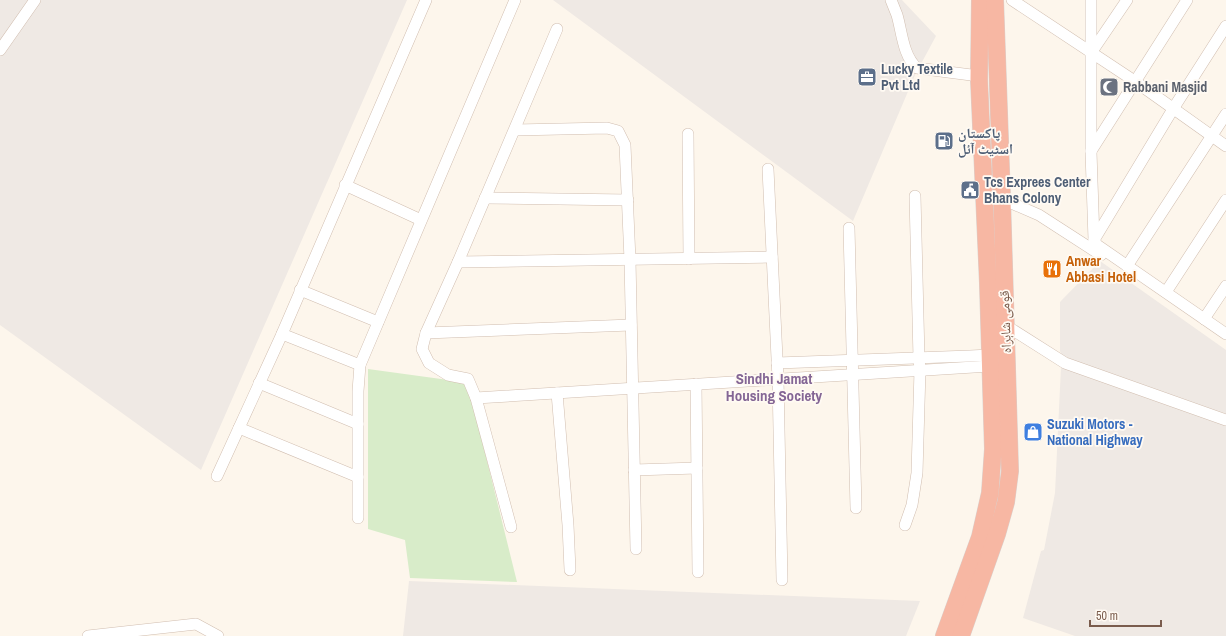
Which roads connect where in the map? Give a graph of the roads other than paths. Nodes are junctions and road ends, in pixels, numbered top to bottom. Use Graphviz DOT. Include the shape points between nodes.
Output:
graph roads {
  1 [pos="35,0"];
  2 [pos="426,0"];
  3 [pos="515,0"];
  4 [pos="891,0"];
  5 [pos="980,0"];
  6 [pos="995,0"];
  7 [pos="1012,0"];
  8 [pos="1091,0"];
  9 [pos="1127,0"];
  10 [pos="1187,0"];
  11 [pos="1226,26"];
  12 [pos="557,29"];
  13 [pos="0,50"];
  14 [pos="1091,53"];
  15 [pos="979,76"];
  16 [pos="1136,82"];
  17 [pos="1173,109"];
  18 [pos="1226,114"];
  19 [pos="515,130"];
  20 [pos="688,134"];
  21 [pos="1212,137"];
  22 [pos="1226,146"];
  23 [pos="1091,152"];
  24 [pos="768,169"];
  25 [pos="345,185"];
  26 [pos="915,196"];
  27 [pos="485,198"];
  28 [pos="1002,199"];
  29 [pos="628,200"];
  30 [pos="1226,200"];
  31 [pos="421,220"];
  32 [pos="849,228"];
  33 [pos="1094,240"];
  34 [pos="772,257"];
  35 [pos="689,259"];
  36 [pos="630,260"];
  37 [pos="458,262"];
  38 [pos="1127,266"];
  39 [pos="1226,286"];
  40 [pos="300,290"];
  41 [pos="1166,292"];
  42 [pos="1204,319"];
  43 [pos="378,322"];
  44 [pos="631,325"];
  45 [pos="1005,325"];
  46 [pos="426,333"];
  47 [pos="282,334"];
  48 [pos="1226,334"];
  49 [pos="1226,342"];
  50 [pos="918,358"];
  51 [pos="852,360"];
  52 [pos="990,361"];
  53 [pos="777,363"];
  54 [pos="360,365"];
  55 [pos="920,370"];
  56 [pos="853,374"];
  57 [pos="778,379"];
  58 [pos="259,383"];
  59 [pos="696,384"];
  60 [pos="632,388"];
  61 [pos="557,393"];
  62 [pos="476,398"];
  63 [pos="1226,420"];
  64 [pos="358,424"];
  65 [pos="239,428"];
  66 [pos="697,468"];
  67 [pos="634,470"];
  68 [pos="217,476"];
  69 [pos="358,477"];
  70 [pos="856,508"];
  71 [pos="358,518"];
  72 [pos="905,525"];
  73 [pos="511,528"];
  74 [pos="636,549"];
  75 [pos="570,570"];
  76 [pos="698,572"];
  77 [pos="782,580"];
  78 [pos="88,636"];
  79 [pos="218,636"];
  80 [pos="944,636"];
  81 [pos="961,636"];
  1 -- 13 [label="street"];
  2 -- 25 [label="street"];
  3 -- 31 [label="street"];
  4 -- 15 [label="street" via="912,64 917,68"];
  5 -- 15 [label="highway, قومی شاہراہ"];
  6 -- 28 [label="highway, قومی شاہراہ"];
  7 -- 14 [label="street"];
  8 -- 14 [label="street"];
  9 -- 14 [label="street"];
  10 -- 16 [label="street"];
  11 -- 17 [label="street"];
  12 -- 19 [label="street"];
  14 -- 16 [label="street"];
  14 -- 23 [label="street"];
  15 -- 52 [label="highway, قومی شاہراہ"];
  16 -- 17 [label="street"];
  16 -- 23 [label="street"];
  17 -- 21 [label="street"];
  17 -- 33 [label="street"];
  18 -- 21 [label="street"];
  19 -- 27 [label="street"];
  19 -- 29 [label="street" via="607,128 618,131 626,145"];
  20 -- 35 [label="street"];
  21 -- 22 [label="street"];
  21 -- 38 [label="street"];
  23 -- 33 [label="street"];
  24 -- 34 [label="street"];
  25 -- 31 [label="street"];
  25 -- 40 [label="street"];
  26 -- 50 [label="street"];
  27 -- 29 [label="street"];
  27 -- 37 [label="street"];
  28 -- 45 [label="highway, قومی شاہراہ"];
  28 -- 49 [label="street" via="1039,215 1075,237"];
  29 -- 36 [label="street"];
  30 -- 41 [label="street"];
  31 -- 43 [label="street"];
  32 -- 51 [label="street"];
  33 -- 38 [label="street" via="1097,245"];
  34 -- 35 [label="street"];
  34 -- 53 [label="street"];
  35 -- 36 [label="street"];
  36 -- 37 [label="street"];
  36 -- 44 [label="street"];
  37 -- 46 [label="street"];
  38 -- 41 [label="street"];
  39 -- 42 [label="street"];
  40 -- 43 [label="street"];
  40 -- 47 [label="street"];
  41 -- 42 [label="street"];
  42 -- 48 [label="street"];
  43 -- 54 [label="street"];
  44 -- 46 [label="street"];
  44 -- 60 [label="street"];
  45 -- 63 [label="street" via="1065,363"];
  45 -- 81 [label="highway, قومی شاہراہ" via="1010,464 1006,502"];
  46 -- 62 [label="street" via="422,350 428,363 448,375 468,379"];
  47 -- 54 [label="street"];
  47 -- 58 [label="street"];
  50 -- 51 [label="street"];
  50 -- 52 [label="street"];
  50 -- 55 [label="street"];
  51 -- 53 [label="street"];
  51 -- 56 [label="street"];
  52 -- 55 [label="street"];
  52 -- 80 [label="highway, قومی شاہراہ" via="994,449 990,493 980,537"];
  53 -- 57 [label="street"];
  54 -- 64 [label="street"];
  55 -- 56 [label="street"];
  55 -- 72 [label="street" via="917,473 912,505"];
  56 -- 57 [label="street"];
  56 -- 70 [label="street"];
  57 -- 59 [label="street"];
  57 -- 77 [label="street"];
  58 -- 64 [label="street"];
  58 -- 65 [label="street"];
  59 -- 60 [label="street"];
  59 -- 66 [label="street"];
  60 -- 61 [label="street"];
  60 -- 67 [label="street"];
  61 -- 62 [label="street"];
  61 -- 75 [label="street"];
  62 -- 73 [label="street"];
  64 -- 69 [label="street"];
  65 -- 68 [label="street"];
  65 -- 69 [label="street"];
  66 -- 67 [label="street"];
  66 -- 76 [label="street"];
  67 -- 74 [label="street"];
  69 -- 71 [label="street"];
  78 -- 79 [label="street" via="196,624"];
}
